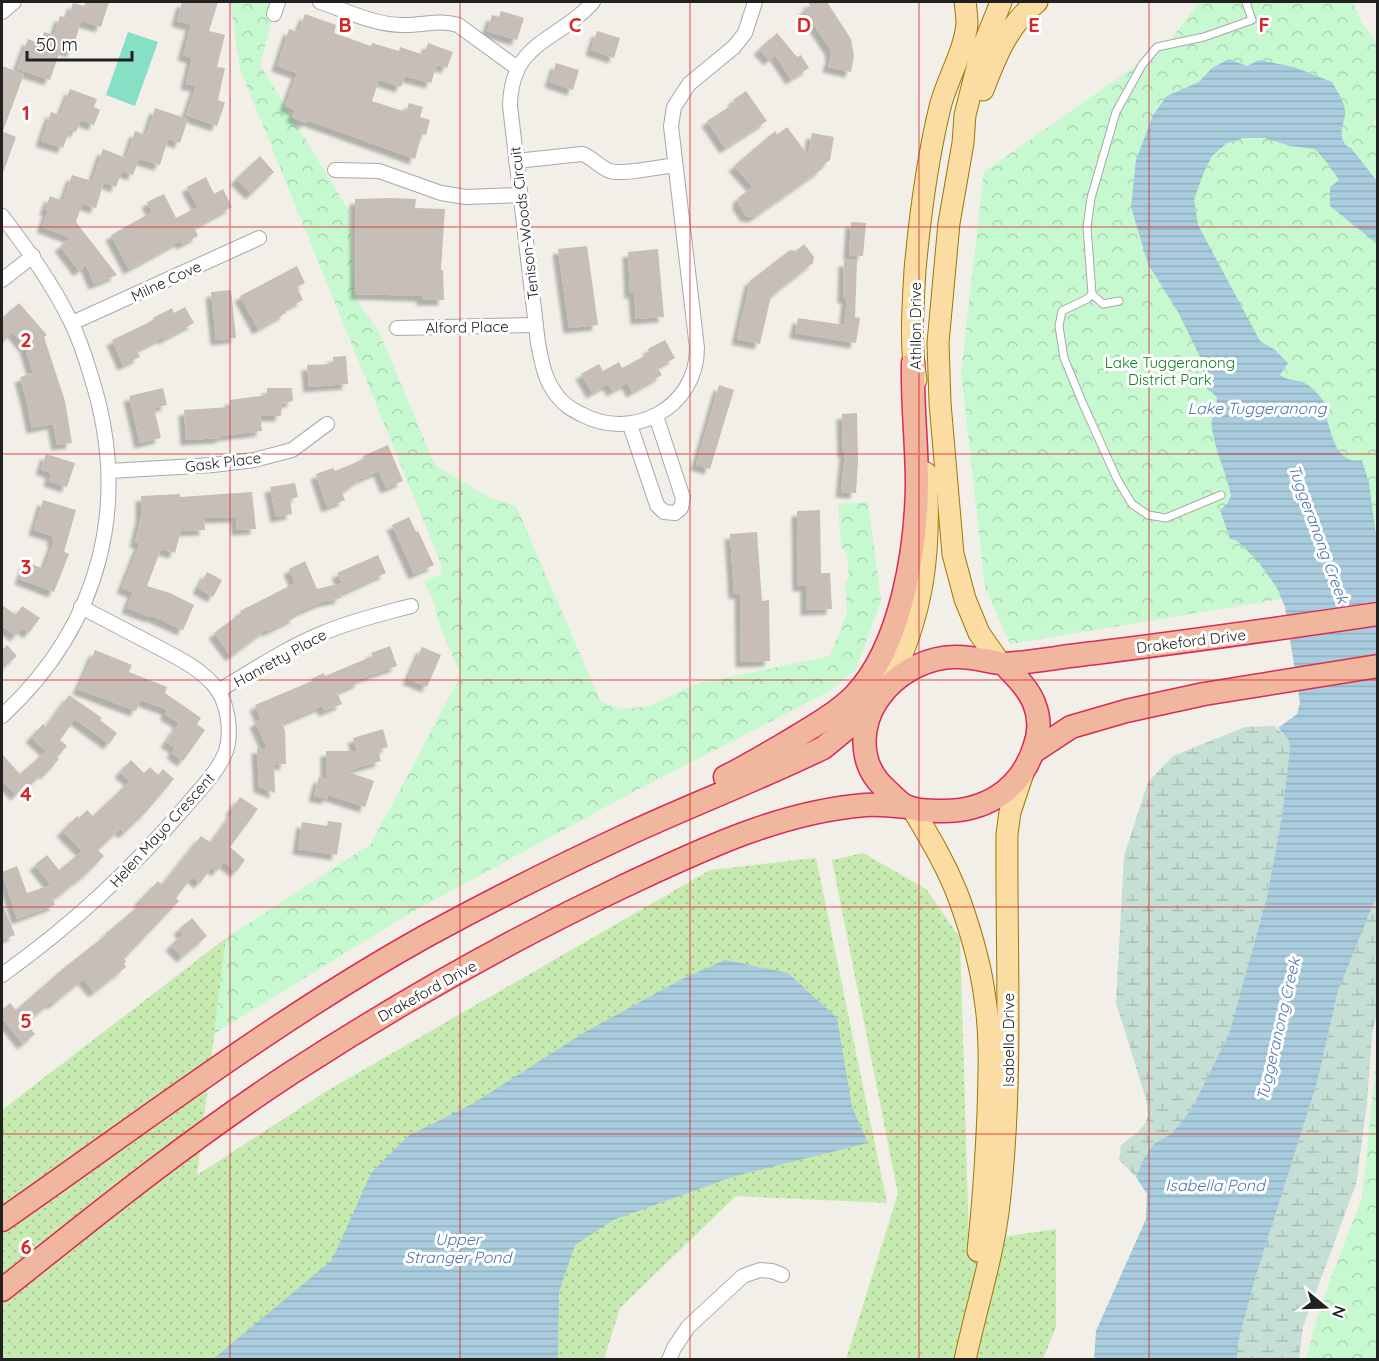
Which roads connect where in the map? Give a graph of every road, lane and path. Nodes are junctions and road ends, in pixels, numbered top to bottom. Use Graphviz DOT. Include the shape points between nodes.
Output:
graph roads {
  1 [pos="14,2"];
  2 [pos="320,2"];
  3 [pos="593,2"];
  4 [pos="754,2"];
  5 [pos="965,2"];
  6 [pos="1001,2"];
  7 [pos="1037,2"];
  8 [pos="1246,2"];
  9 [pos="2,12"];
  10 [pos="517,68"];
  11 [pos="969,115"];
  12 [pos="516,161"];
  13 [pos="675,165"];
  14 [pos="335,170"];
  15 [pos="520,195"];
  16 [pos="2,216"];
  17 [pos="259,238"];
  18 [pos="33,256"];
  19 [pos="2,280"];
  20 [pos="1092,294"];
  21 [pos="1119,301"];
  22 [pos="72,323"];
  23 [pos="536,326"];
  24 [pos="397,328"];
  25 [pos="913,363"];
  26 [pos="656,416"];
  27 [pos="327,424"];
  28 [pos="630,425"];
  29 [pos="109,471"];
  30 [pos="1221,495"];
  31 [pos="411,606"];
  32 [pos="81,607"];
  33 [pos="1377,614"];
  34 [pos="1002,664"];
  35 [pos="1377,666"];
  36 [pos="885,690"];
  37 [pos="218,692"];
  38 [pos="2,716"];
  39 [pos="1029,760"];
  40 [pos="909,808"];
  41 [pos="623,836"];
  42 [pos="2,975"];
  43 [pos="2,1220"];
  44 [pos="782,1275"];
  45 [pos="2,1290"];
  46 [pos="975,1311"];
  47 [pos="669,1359"];
  48 [pos="965,1359"];
  1 -- 9 [label="street"];
  2 -- 10 [label="street" via="386,24 458,25"];
  3 -- 10 [label="street, Tenison-Woods Circuit" via="534,48"];
  4 -- 13 [label="street, Tenison-Woods Circuit" via="745,33 689,84 674,107 671,126"];
  5 -- 25 [label="main road, Athllon Drive" via="967,23 940,110 918,230"];
  6 -- 11 [label="main road, Athllon Drive" via="981,52"];
  7 -- 11 [label="main road" via="1004,42"];
  8 -- 20 [label="lane" via="1252,20 1204,37 1157,46 1116,112 1088,217"];
  10 -- 12 [label="street, Tenison-Woods Circuit" via="510,87"];
  11 -- 34 [label="main road, Athllon Drive" via="949,224 938,343 944,460 959,580 978,633"];
  12 -- 13 [label="street" via="582,154 609,171"];
  12 -- 15 [label="street, Tenison-Woods Circuit"];
  13 -- 26 [label="street, Tenison-Woods Circuit" via="697,359 692,379 681,396"];
  14 -- 15 [label="street" via="379,171 441,193"];
  15 -- 23 [label="street, Tenison-Woods Circuit"];
  16 -- 18 [label="street"];
  17 -- 22 [label="street, Milne Cove"];
  18 -- 19 [label="street"];
  18 -- 22 [label="street"];
  20 -- 21 [label="lane" via="1103,304"];
  20 -- 30 [label="lane" via="1062,311 1059,326 1064,358 1107,458 1132,504 1148,515 1166,518"];
  22 -- 29 [label="street" via="98,396"];
  23 -- 24 [label="street, Alford Place"];
  23 -- 28 [label="street, Tenison-Woods Circuit" via="544,374 559,399 588,418"];
  25 -- 36 [label="main road, Athllon Drive" via="920,401 929,518 925,569 914,623"];
  25 -- 41 [label="highway" via="917,484 914,534 902,598 876,667 840,709 815,726 740,770 645,817"];
  26 -- 28 [label="street, Tenison-Woods Circuit"];
  26 -- 28 [label="street" via="683,498 675,513 664,512 657,505"];
  27 -- 29 [label="street, Gask Place" via="292,450 254,460"];
  29 -- 32 [label="street" via="102,549"];
  31 -- 37 [label="street, Hanretty Place" via="320,634"];
  32 -- 37 [label="street, Helen Mayo Crescent" via="190,664"];
  32 -- 38 [label="street" via="62,645"];
  33 -- 34 [label="highway, Drakeford Drive"];
  34 -- 36 [label="highway" via="960,657 934,660 912,668"];
  34 -- 39 [label="highway" via="1028,691 1037,709 1038,736"];
  35 -- 39 [label="highway" via="1204,694 1087,721 1071,726"];
  36 -- 40 [label="highway" via="865,729 864,747 873,774"];
  36 -- 41 [label="highway" via="823,748"];
  37 -- 42 [label="street, Helen Mayo Crescent" via="228,722 228,742 217,769 120,879 45,944"];
  39 -- 40 [label="highway" via="1015,783 976,807 952,812"];
  39 -- 46 [label="main road, Isabella Drive" via="1007,834 1006,1127 992,1255"];
  40 -- 45 [label="highway, Drakeford Drive" via="868,804 780,820 682,859 575,909 384,1014 289,1074 195,1139"];
  40 -- 46 [label="main road, Isabella Drive" via="945,866 960,901 985,999 988,1094"];
  41 -- 43 [label="highway" via="424,937 362,975 238,1053"];
  44 -- 47 [label="street" via="760,1270 743,1276 688,1327"];
  46 -- 48 [label="main road, Isabella Drive"];
}
